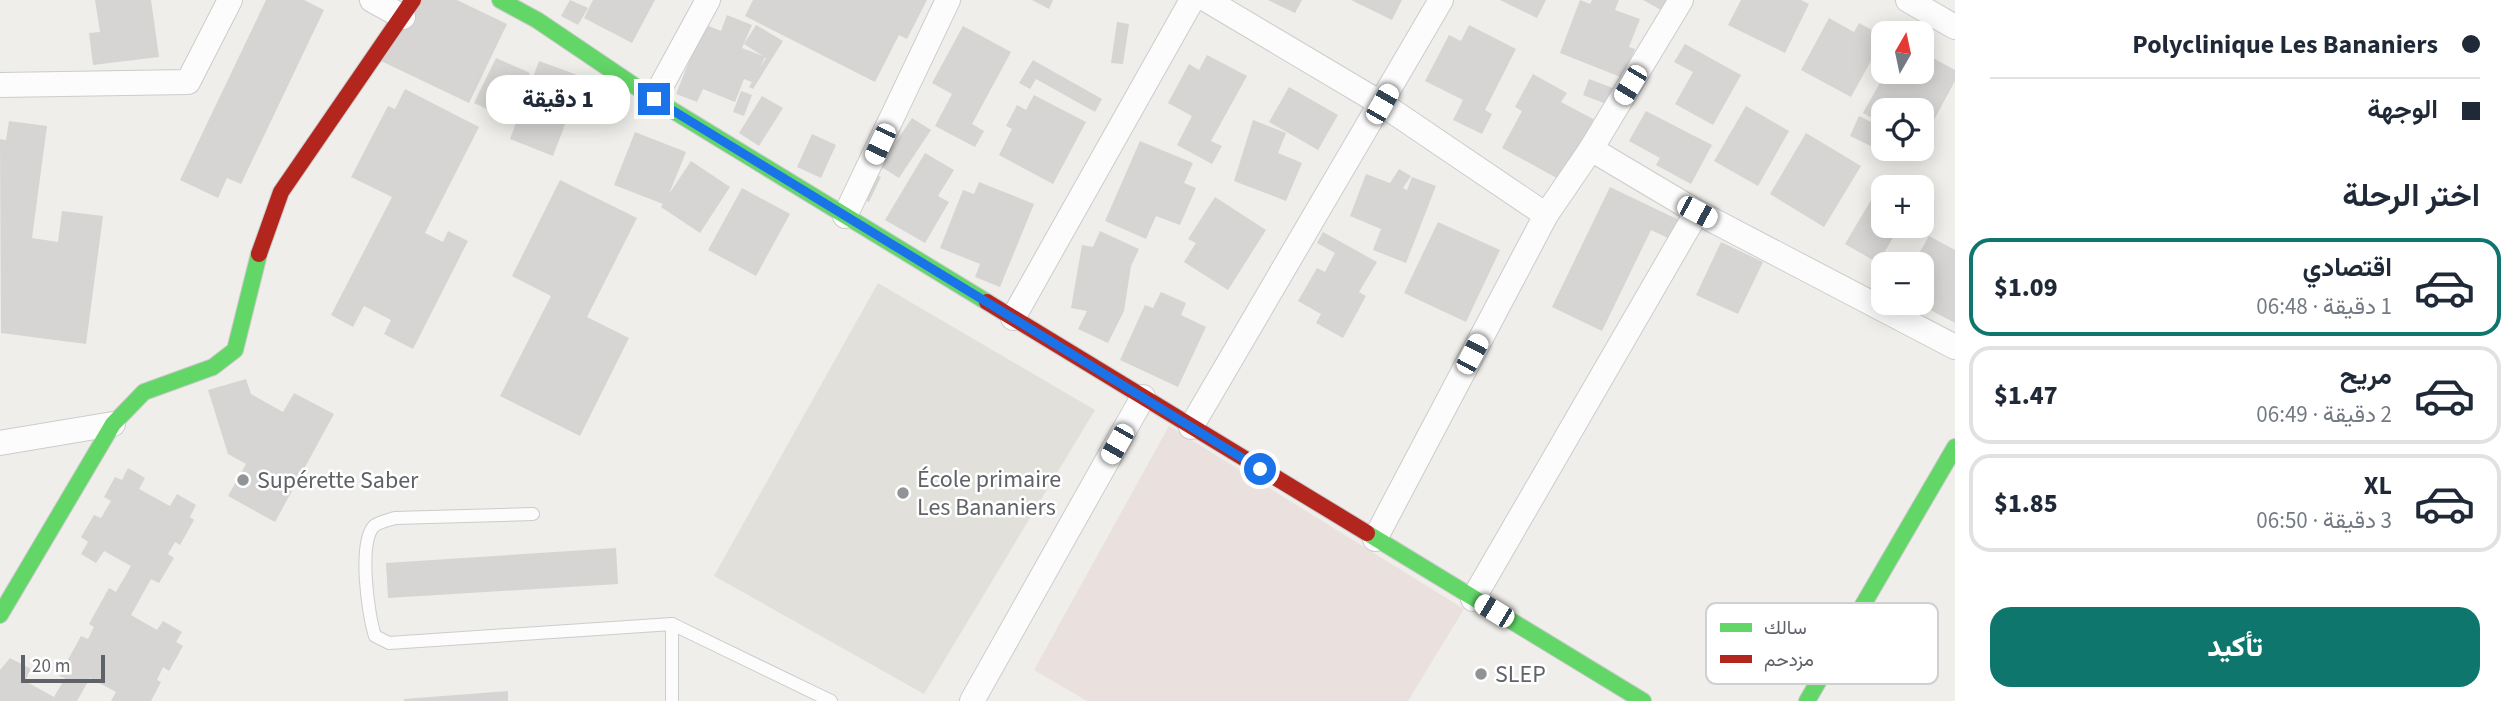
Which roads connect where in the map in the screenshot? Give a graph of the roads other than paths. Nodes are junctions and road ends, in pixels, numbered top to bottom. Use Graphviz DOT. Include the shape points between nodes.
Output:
graph roads {
  1 [pos="230,0"];
  2 [pos="372,0"];
  3 [pos="500,0"];
  4 [pos="709,0"];
  5 [pos="948,0"];
  6 [pos="1192,0"];
  7 [pos="1207,0"];
  8 [pos="1441,0"];
  9 [pos="1681,0"];
  10 [pos="1908,0"];
  11 [pos="408,9"];
  12 [pos="543,10"];
  13 [pos="1955,27"];
  14 [pos="0,85"];
  15 [pos="654,99"];
  16 [pos="1382,104"];
  17 [pos="1591,149"];
  18 [pos="1697,212"];
  19 [pos="1546,215"];
  20 [pos="845,216"];
  21 [pos="1013,318"];
  22 [pos="1955,347"];
  23 [pos="1143,397"];
  24 [pos="113,424"];
  25 [pos="1191,427"];
  26 [pos="0,443"];
  27 [pos="1955,447"];
  28 [pos="533,514"];
  29 [pos="1375,539"];
  30 [pos="1473,599"];
  31 [pos="1864,603"];
  32 [pos="0,615"];
  33 [pos="672,624"];
  34 [pos="1817,684"];
  35 [pos="672,701"];
  36 [pos="831,701"];
  37 [pos="972,701"];
  38 [pos="1643,701"];
  39 [pos="1807,701"];
  1 -- 14 [label="street" via="188,82"];
  2 -- 11 [label="street"];
  3 -- 12 [label="street"];
  4 -- 15 [label="street"];
  5 -- 20 [label="street"];
  6 -- 21 [label="street"];
  7 -- 16 [label="street"];
  8 -- 16 [label="street"];
  9 -- 17 [label="street"];
  10 -- 13 [label="street"];
  11 -- 24 [label="street" via="281,192 251,278 235,350 213,367 144,392"];
  12 -- 15 [label="street"];
  15 -- 20 [label="street"];
  16 -- 19 [label="street"];
  16 -- 25 [label="street"];
  17 -- 18 [label="street"];
  17 -- 19 [label="street"];
  18 -- 22 [label="street"];
  18 -- 30 [label="street"];
  19 -- 29 [label="street"];
  20 -- 21 [label="street"];
  21 -- 23 [label="street"];
  23 -- 25 [label="street"];
  23 -- 37 [label="street"];
  24 -- 26 [label="street"];
  24 -- 32 [label="street"];
  25 -- 29 [label="street"];
  27 -- 31 [label="street"];
  28 -- 33 [label="lane" via="395,518 376,524 366,538 369,617 375,636 389,643"];
  29 -- 30 [label="street"];
  30 -- 38 [label="street"];
  33 -- 35 [label="lane"];
  33 -- 36 [label="lane"];
  34 -- 39 [label="street"];
}
